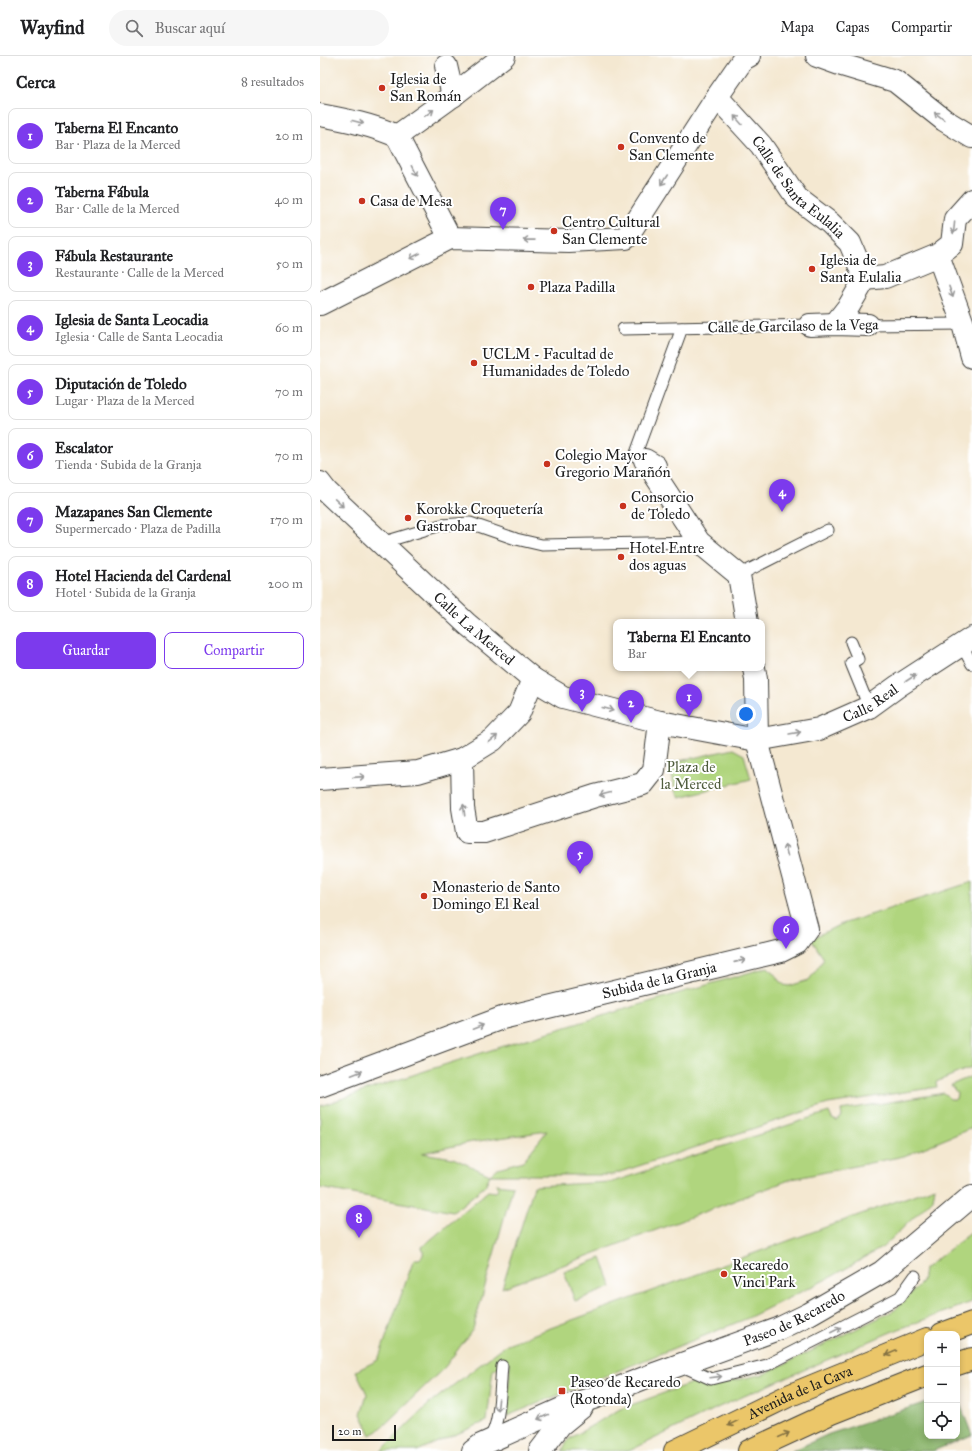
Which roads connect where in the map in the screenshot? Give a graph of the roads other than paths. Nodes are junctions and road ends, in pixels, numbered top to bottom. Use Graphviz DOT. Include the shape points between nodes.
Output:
graph roads {
  1 [pos="504,56"];
  2 [pos="749,56"];
  3 [pos="817,56"];
  4 [pos="446,66"];
  5 [pos="453,96"];
  6 [pos="717,97"];
  7 [pos="320,115"];
  8 [pos="397,136"];
  9 [pos="972,137"];
  10 [pos="972,200"];
  11 [pos="450,238"];
  12 [pos="938,255"];
  13 [pos="865,279"];
  14 [pos="320,304"];
  15 [pos="835,324"];
  16 [pos="810,325"];
  17 [pos="868,325"];
  18 [pos="682,328"];
  19 [pos="623,329"];
  20 [pos="969,342"];
  21 [pos="645,460"];
  22 [pos="320,483"];
  23 [pos="828,530"];
  24 [pos="699,542"];
  25 [pos="381,543"];
  26 [pos="735,571"];
  27 [pos="746,619"];
  28 [pos="851,642"];
  29 [pos="967,642"];
  30 [pos="972,664"];
  31 [pos="755,671"];
  32 [pos="533,679"];
  33 [pos="869,708"];
  34 [pos="660,722"];
  35 [pos="757,740"];
  36 [pos="462,759"];
  37 [pos="320,780"];
  38 [pos="320,1086"];
  39 [pos="972,1196"];
  40 [pos="915,1276"];
  41 [pos="972,1323"];
  42 [pos="950,1331"];
  43 [pos="924,1340"];
  44 [pos="972,1359"];
  45 [pos="960,1363"];
  46 [pos="680,1365"];
  47 [pos="502,1366"];
  48 [pos="924,1376"];
  49 [pos="593,1398"];
  50 [pos="545,1447"];
  51 [pos="477,1448"];
  52 [pos="675,1451"];
  53 [pos="749,1451"];
  1 -- 5 [label="street"];
  2 -- 6 [label="street" via="744,58"];
  9 -- 3 [label="street, one-way" via="944,120 895,81"];
  4 -- 5 [label="street"];
  8 -- 5 [label="street, one-way"];
  6 -- 11 [label="street, one-way" via="626,238"];
  13 -- 6 [label="street, Calle de Santa Eulalia, one-way" via="850,243 830,223 797,198 761,145"];
  7 -- 8 [label="street, one-way" via="355,121"];
  8 -- 11 [label="street, one-way"];
  10 -- 12 [label="street, one-way" via="955,218 952,244"];
  11 -- 14 [label="street, one-way"];
  12 -- 13 [label="street" via="884,277"];
  12 -- 20 [label="street, one-way"];
  13 -- 15 [label="street" via="850,306"];
  15 -- 16 [label="street, Calle de Garcilaso de la Vega"];
  15 -- 17 [label="street, Calle de Garcilaso de la Vega"];
  16 -- 18 [label="lane, Calle de Garcilaso de la Vega"];
  17 -- 20 [label="lane, Calle de Garcilaso de la Vega"];
  18 -- 19 [label="lane, Calle de Garcilaso de la Vega"];
  18 -- 21 [label="lane" via="636,456"];
  21 -- 24 [label="street" via="655,466 656,475"];
  22 -- 25 [label="street, Calle La Merced, one-way"];
  23 -- 26 [label="lane"];
  24 -- 25 [label="lane" via="542,545 470,523 441,525"];
  24 -- 26 [label="street"];
  25 -- 32 [label="street, Calle La Merced" via="467,624"];
  26 -- 27 [label="street"];
  28 -- 33 [label="lane" via="858,659 851,663"];
  29 -- 30 [label="lane"];
  33 -- 29 [label="street, Calle Real, one-way" via="898,686"];
  31 -- 35 [label="street, Subida de la Granja"];
  32 -- 34 [label="street, Calle La Merced, one-way" via="563,697"];
  36 -- 32 [label="street, one-way" via="493,740 519,712"];
  35 -- 33 [label="street, Calle Real, one-way" via="819,729"];
  34 -- 35 [label="street"];
  34 -- 36 [label="street, one-way" via="654,770 643,784 595,796 484,832 468,832 464,808"];
  38 -- 35 [label="street, Subida de la Granja, one-way" via="502,1018 781,951 797,943 806,929"];
  37 -- 36 [label="street, one-way" via="418,772"];
  39 -- 46 [label="street, Paseo de Recaredo" via="882,1272 849,1292 778,1329"];
  46 -- 40 [label="lane, one-way" via="711,1379 767,1366 900,1297"];
  41 -- 42 [label="main road"];
  43 -- 52 [label="main road, Avenida de la Cava, one-way" via="788,1396"];
  44 -- 45 [label="main road"];
  46 -- 49 [label="street, Paseo de Recaredo"];
  47 -- 51 [label="lane, one-way" via="497,1423 491,1436"];
  53 -- 48 [label="main road, Avenida de la Cava, one-way" via="831,1413"];
  49 -- 50 [label="street, Paseo de Recaredo" via="560,1425"];
  49 -- 51 [label="street, Paseo de Recaredo, one-way" via="568,1406"];
}
